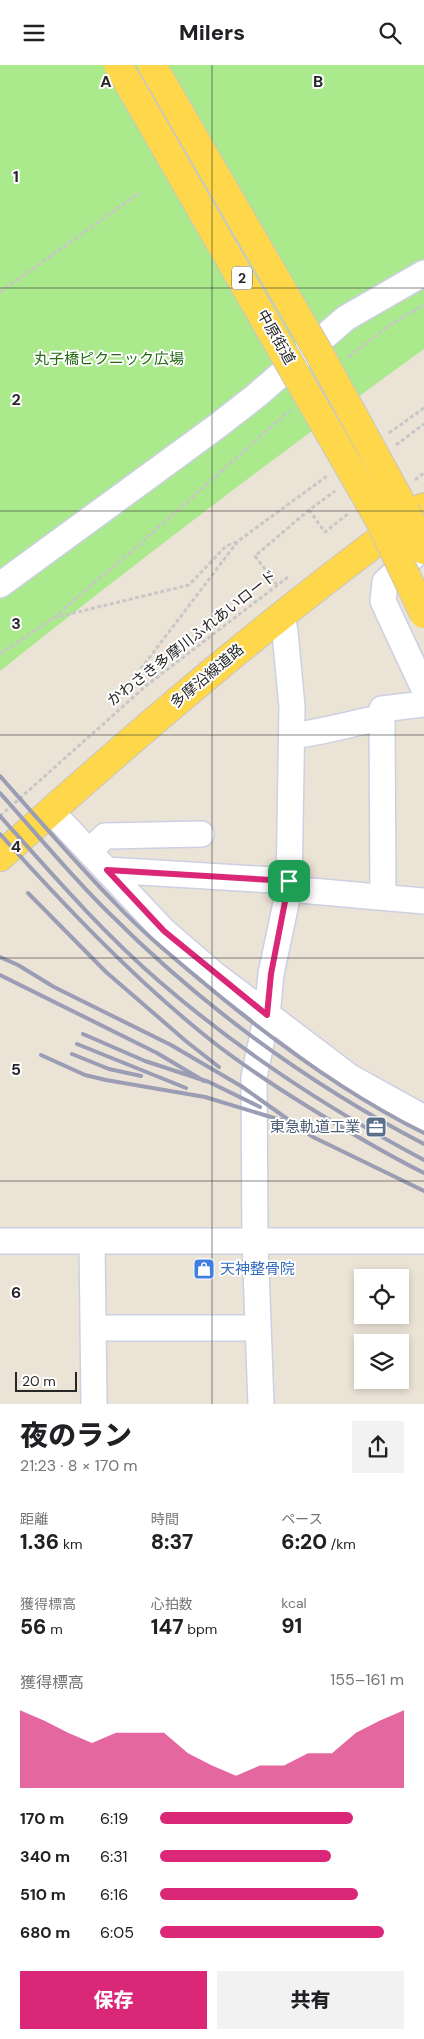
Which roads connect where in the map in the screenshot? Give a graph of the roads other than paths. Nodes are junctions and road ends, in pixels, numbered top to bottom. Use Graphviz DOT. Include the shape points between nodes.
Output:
graph roads {
  1 [pos="118,65"];
  2 [pos="152,65"];
  3 [pos="424,273"];
  4 [pos="415,509"];
  5 [pos="424,549"];
  6 [pos="0,585"];
  7 [pos="424,614"];
  8 [pos="282,615"];
  9 [pos="424,689"];
  10 [pos="424,704"];
  11 [pos="382,717"];
  12 [pos="292,736"];
  13 [pos="51,811"];
  14 [pos="201,834"];
  15 [pos="90,851"];
  16 [pos="0,857"];
  17 [pos="107,870"];
  18 [pos="289,885"];
  19 [pos="383,897"];
  20 [pos="424,901"];
  21 [pos="267,1015"];
  22 [pos="424,1118"];
  23 [pos="0,1241"];
  24 [pos="92,1241"];
  25 [pos="424,1241"];
  26 [pos="255,1242"];
  27 [pos="93,1328"];
  28 [pos="258,1328"];
  29 [pos="94,1404"];
  30 [pos="261,1404"];
  1 -- 7 [label="main road, 中原街道 / 2, bridge" via="358,502 382,525"];
  2 -- 4 [label="main road, 中原街道 / 2, bridge" via="386,475"];
  3 -- 6 [label="street" via="346,318 230,416"];
  4 -- 5 [label="main road, 中原街道 / 2, bridge"];
  4 -- 8 [label="main road, 多摩沿線道路"];
  5 -- 9 [label="street" via="385,582 383,601"];
  8 -- 12 [label="street"];
  8 -- 13 [label="main road, 多摩沿線道路" via="101,765"];
  10 -- 11 [label="street" via="382,709"];
  11 -- 12 [label="street" via="334,730"];
  11 -- 19 [label="street"];
  12 -- 18 [label="street"];
  13 -- 15 [label="street"];
  13 -- 16 [label="main road, 多摩沿線道路"];
  14 -- 15 [label="street" via="104,836"];
  15 -- 17 [label="street"];
  17 -- 18 [label="street"];
  17 -- 21 [label="street" via="164,931"];
  18 -- 19 [label="street"];
  18 -- 21 [label="street" via="271,974"];
  19 -- 20 [label="street"];
  21 -- 22 [label="street" via="350,1077"];
  21 -- 26 [label="street" via="254,1077"];
  23 -- 24 [label="street"];
  24 -- 26 [label="street"];
  24 -- 27 [label="street"];
  25 -- 26 [label="street"];
  26 -- 28 [label="street"];
  27 -- 28 [label="street"];
  27 -- 29 [label="street"];
  28 -- 30 [label="street"];
}
